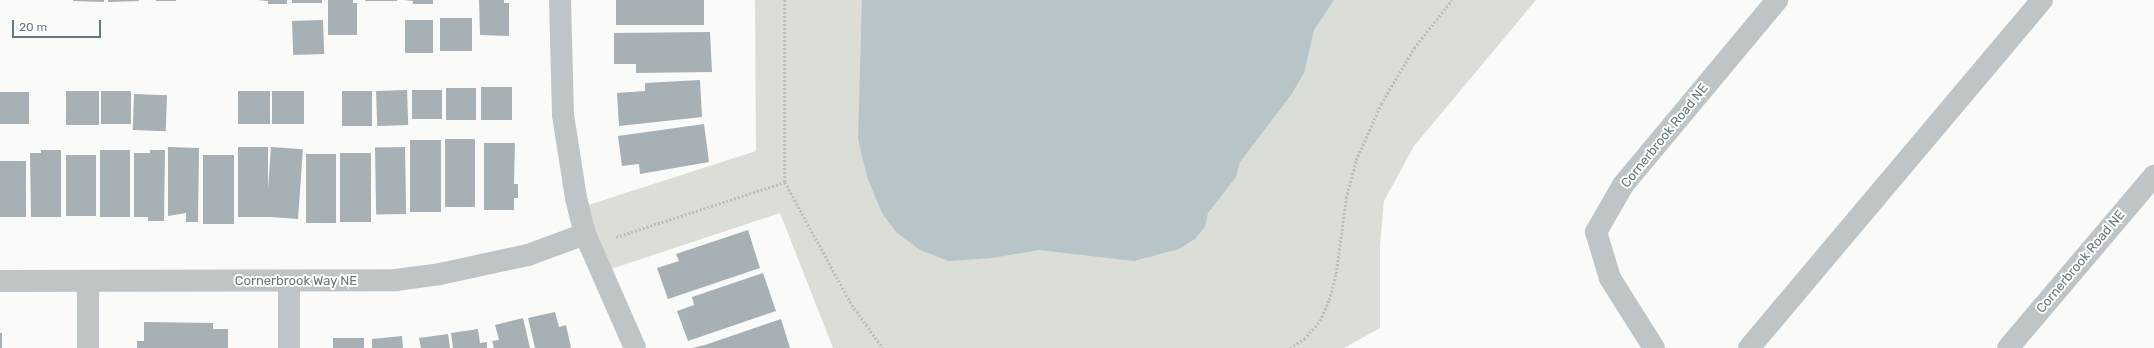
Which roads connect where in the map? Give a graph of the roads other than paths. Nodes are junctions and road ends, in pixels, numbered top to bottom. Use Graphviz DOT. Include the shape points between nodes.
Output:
graph roads {
  1 [pos="560,0"];
  2 [pos="1777,0"];
  3 [pos="2042,0"];
  4 [pos="2154,176"];
  5 [pos="588,240"];
  6 [pos="0,281"];
  7 [pos="88,281"];
  8 [pos="289,282"];
  9 [pos="88,348"];
  10 [pos="289,348"];
  11 [pos="635,348"];
  12 [pos="1654,348"];
  13 [pos="1749,348"];
  14 [pos="2008,348"];
  1 -- 5 [label="street" via="563,115 569,158"];
  2 -- 12 [label="street, Cornerbrook Road NE" via="1624,185 1596,232 1610,278"];
  3 -- 13 [label="street"];
  4 -- 14 [label="street, Cornerbrook Road NE"];
  5 -- 8 [label="street, Cornerbrook Way NE" via="440,274 396,280"];
  5 -- 11 [label="street"];
  6 -- 7 [label="street, Cornerbrook Way NE"];
  7 -- 8 [label="street, Cornerbrook Way NE"];
  7 -- 9 [label="street"];
  8 -- 10 [label="street"];
}
